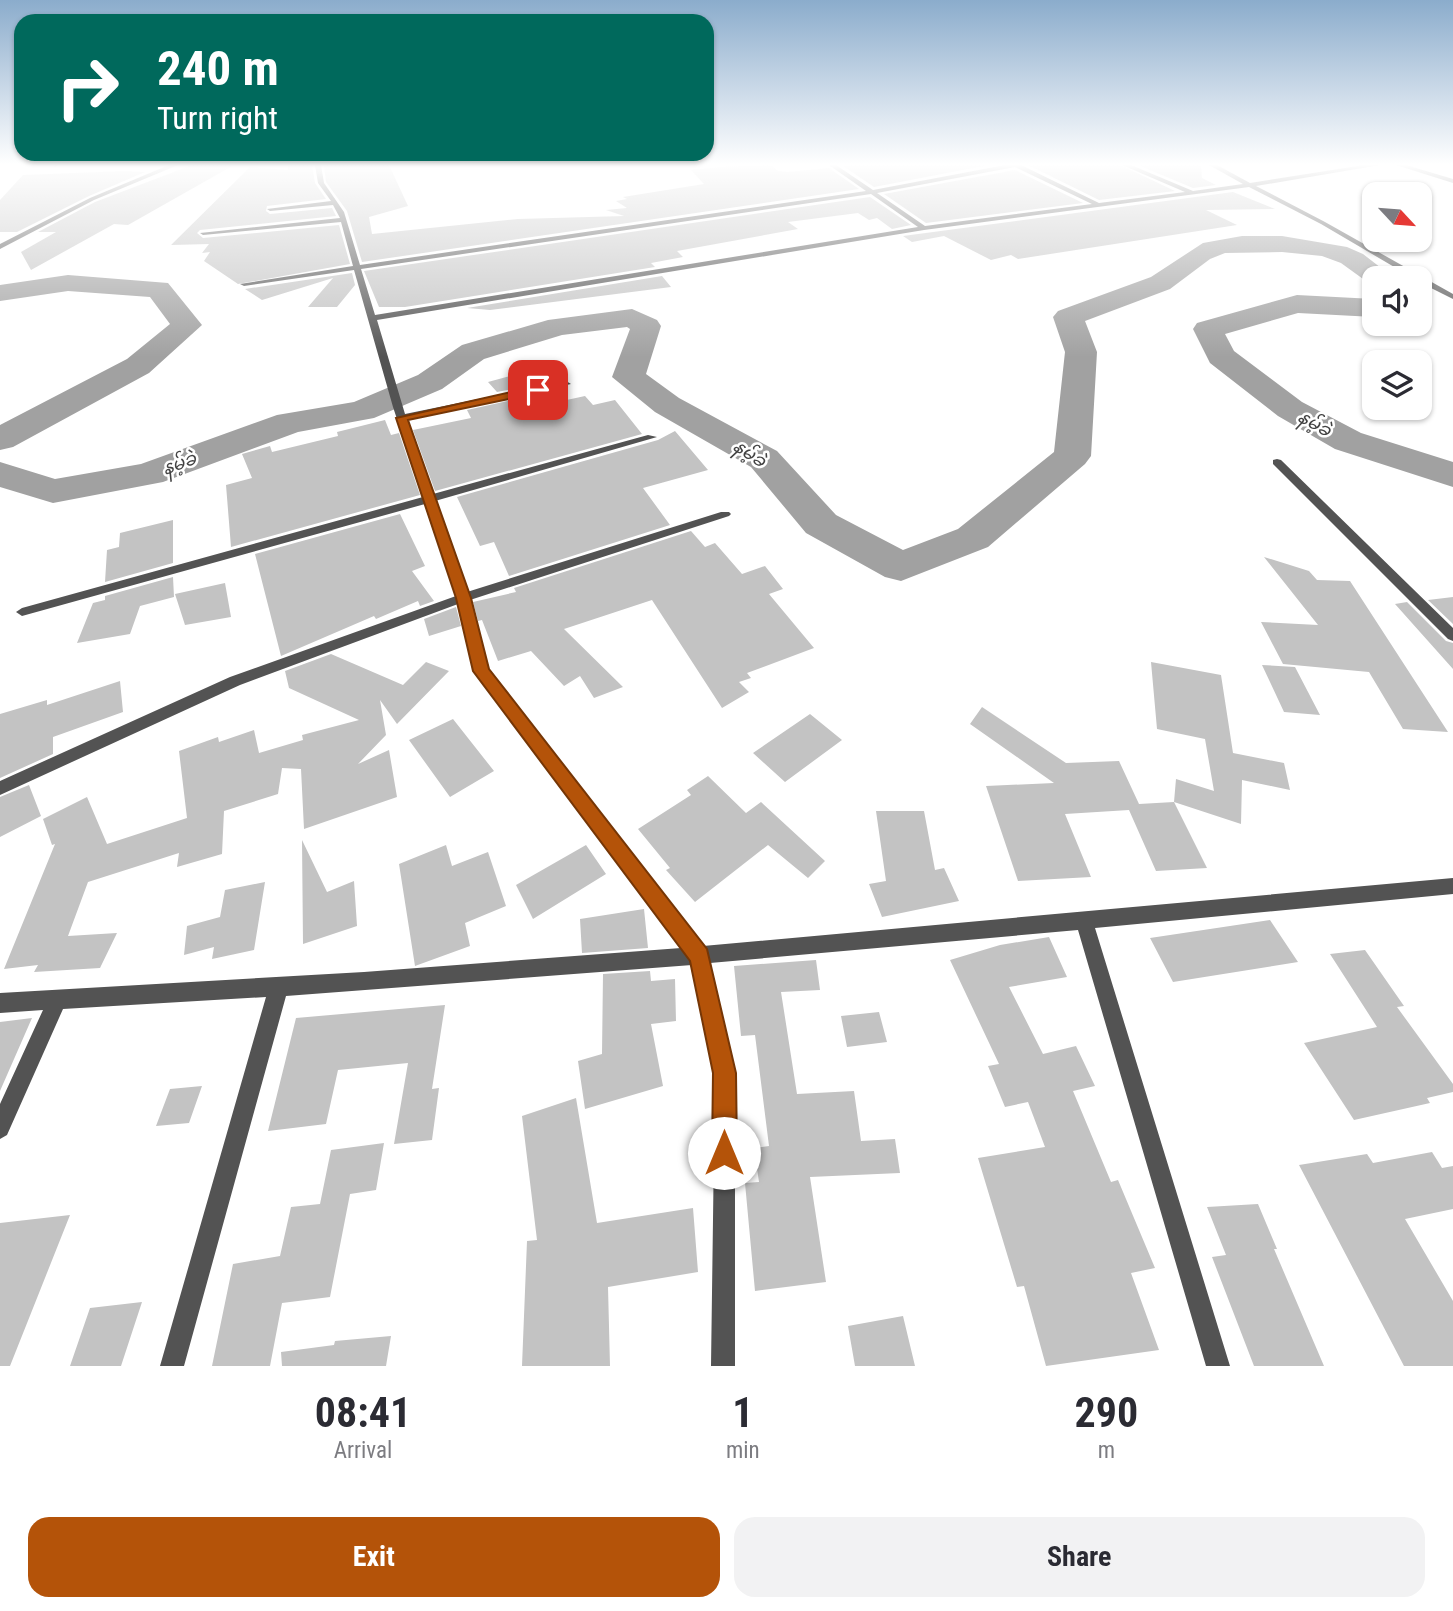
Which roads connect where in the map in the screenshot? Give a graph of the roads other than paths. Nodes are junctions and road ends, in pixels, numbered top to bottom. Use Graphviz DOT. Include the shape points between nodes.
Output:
graph roads {
  1 [pos="36,229"];
  2 [pos="249,229"];
  3 [pos="347,229"];
  4 [pos="621,229"];
  5 [pos="919,229"];
  6 [pos="1333,229"];
  7 [pos="203,233"];
  8 [pos="0,247"];
  9 [pos="1397,266"];
  10 [pos="358,267"];
  11 [pos="244,284"];
  12 [pos="1432,286"];
  13 [pos="1453,297"];
  14 [pos="373,318"];
  15 [pos="566,384"];
  16 [pos="400,413"];
  17 [pos="652,437"];
  18 [pos="1277,462"];
  19 [pos="427,498"];
  20 [pos="725,514"];
  21 [pos="463,598"];
  22 [pos="22,612"];
  23 [pos="1453,636"];
  24 [pos="0,788"];
  25 [pos="1453,886"];
  26 [pos="1084,920"];
  27 [pos="699,956"];
  28 [pos="278,989"];
  29 [pos="57,1000"];
  30 [pos="0,1003"];
  31 [pos="0,1128"];
  32 [pos="172,1366"];
  33 [pos="723,1366"];
  34 [pos="1218,1366"];
  1 -- 8 [label="street"];
  2 -- 7 [label="street"];
  3 -- 10 [label="street"];
  4 -- 10 [label="street"];
  5 -- 14 [label="street"];
  6 -- 9 [label="street"];
  10 -- 11 [label="street"];
  10 -- 14 [label="street"];
  12 -- 13 [label="street"];
  14 -- 16 [label="street"];
  15 -- 16 [label="street"];
  16 -- 19 [label="street"];
  17 -- 19 [label="street"];
  18 -- 23 [label="street"];
  19 -- 21 [label="street"];
  19 -- 22 [label="street"];
  20 -- 21 [label="street"];
  21 -- 24 [label="street" via="234,681"];
  21 -- 27 [label="street" via="481,671"];
  25 -- 26 [label="street"];
  26 -- 27 [label="street"];
  26 -- 34 [label="street"];
  27 -- 28 [label="street"];
  27 -- 33 [label="street" via="725,1073"];
  28 -- 29 [label="street"];
  28 -- 32 [label="street"];
  29 -- 30 [label="street"];
  29 -- 31 [label="street"];
}
